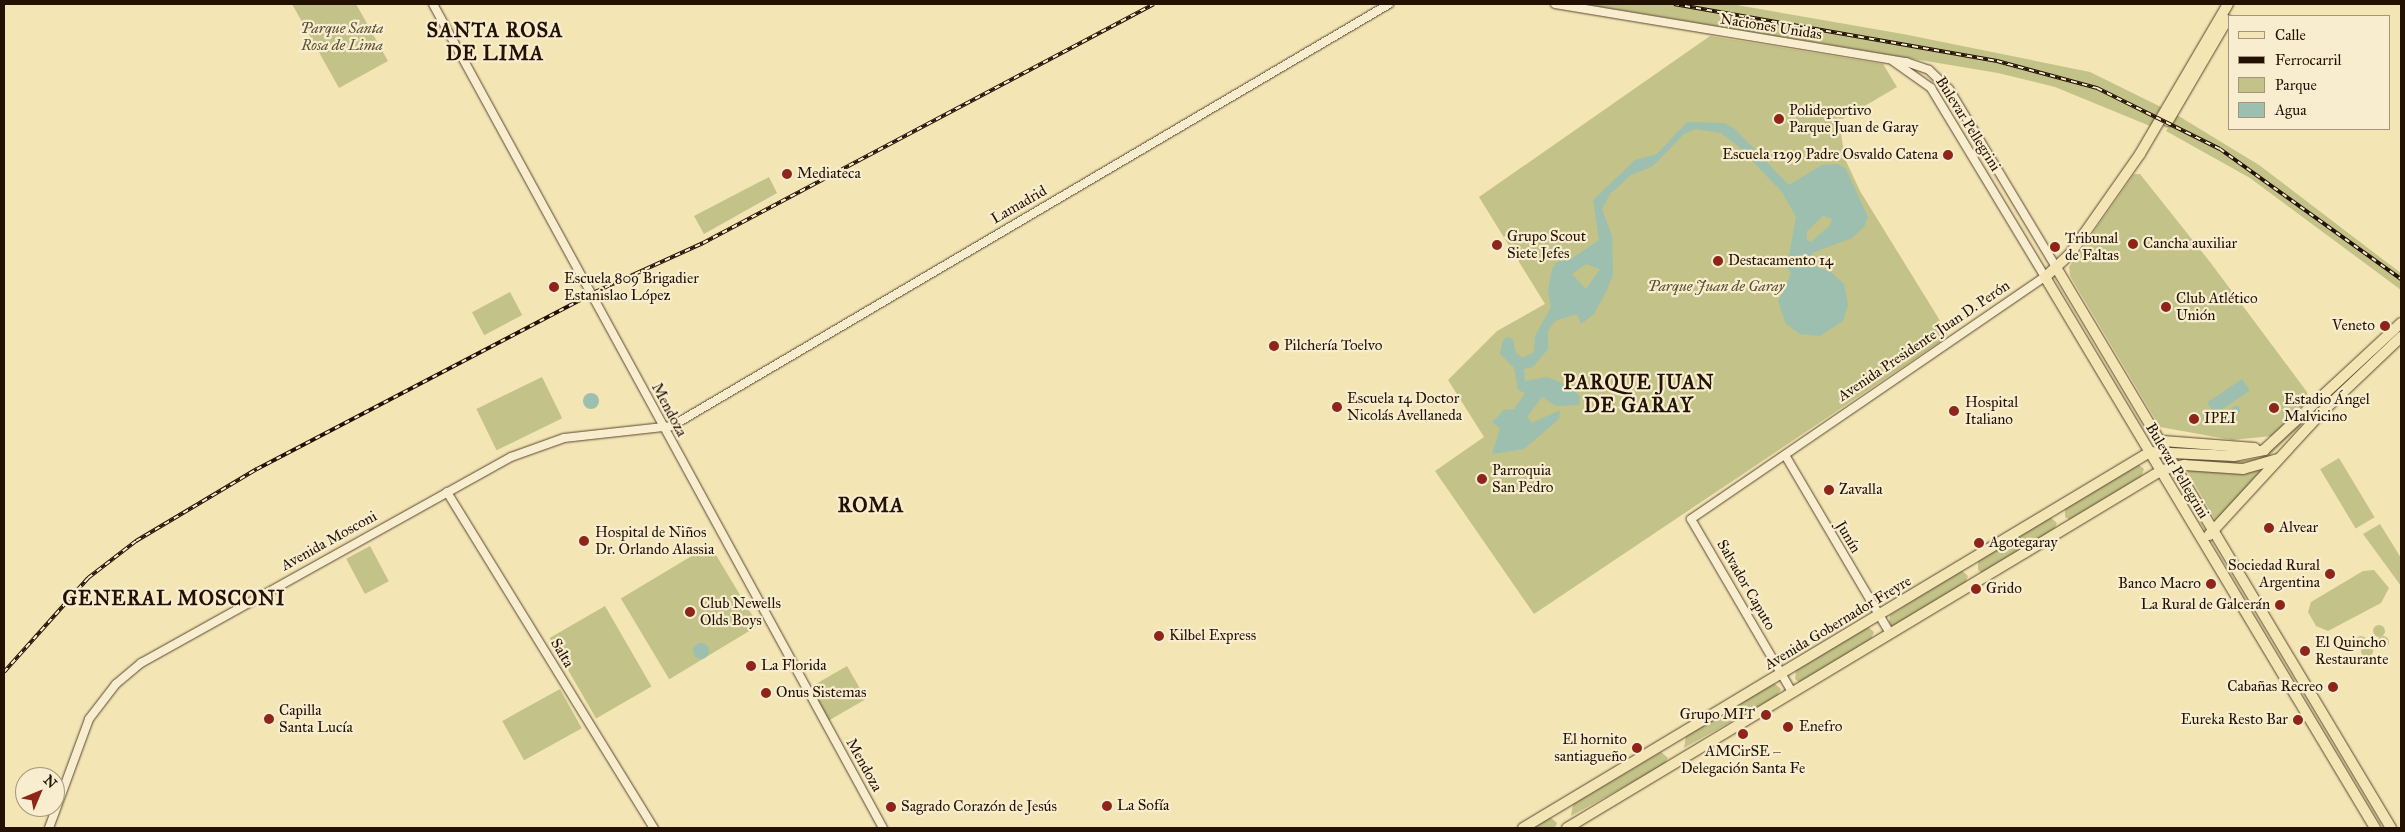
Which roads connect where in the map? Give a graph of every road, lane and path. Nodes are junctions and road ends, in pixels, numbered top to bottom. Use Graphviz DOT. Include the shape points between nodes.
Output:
graph roads {
  1 [pos="433,4"];
  2 [pos="1390,4"];
  3 [pos="1555,4"];
  4 [pos="2228,4"];
  5 [pos="2228,18"];
  6 [pos="1893,61"];
  7 [pos="1958,104"];
  8 [pos="1946,111"];
  9 [pos="2140,154"];
  10 [pos="2057,269"];
  11 [pos="2045,277"];
  12 [pos="2401,323"];
  13 [pos="2401,337"];
  14 [pos="2120,374"];
  15 [pos="2105,380"];
  16 [pos="2127,385"];
  17 [pos="2112,391"];
  18 [pos="663,429"];
  19 [pos="2163,441"];
  20 [pos="2271,446"];
  21 [pos="2169,450"];
  22 [pos="2150,452"];
  23 [pos="1784,455"];
  24 [pos="2277,459"];
  25 [pos="2175,465"];
  26 [pos="2162,470"];
  27 [pos="447,492"];
  28 [pos="1691,518"];
  29 [pos="2214,532"];
  30 [pos="2202,541"];
  31 [pos="1880,616"];
  32 [pos="1890,633"];
  33 [pos="1781,674"];
  34 [pos="1792,692"];
  35 [pos="49,828"];
  36 [pos="654,828"];
  37 [pos="883,828"];
  38 [pos="1523,828"];
  39 [pos="1567,828"];
  40 [pos="2374,828"];
  41 [pos="2391,828"];
  1 -- 18 [label="street, Mendoza"];
  2 -- 18 [label="street, Lamadrid"];
  3 -- 6 [label="street, Naciones Unidas"];
  4 -- 9 [label="main road, Avenida Presidente Juan D. Perón"];
  5 -- 9 [label="main road, Avenida Presidente Juan D. Perón" via="2177,109"];
  6 -- 7 [label="street, Bulevar Pellegrini" via="1928,70"];
  6 -- 8 [label="street, Bulevar Pellegrini" via="1922,78"];
  7 -- 8 [label="street" via="1949,104"];
  7 -- 10 [label="street, Bulevar Pellegrini"];
  8 -- 11 [label="street, Bulevar Pellegrini"];
  9 -- 10 [label="main road, Avenida Presidente Juan D. Perón"];
  10 -- 11 [label="main road, Avenida Presidente Juan D. Perón"];
  10 -- 14 [label="main road, Bulevar Pellegrini"];
  11 -- 15 [label="main road, Bulevar Pellegrini"];
  11 -- 23 [label="street, Avenida Presidente Juan D. Perón"];
  12 -- 20 [label="main road"];
  13 -- 24 [label="main road"];
  14 -- 15 [label="main road"];
  14 -- 16 [label="main road, Bulevar Pellegrini"];
  15 -- 17 [label="main road, Bulevar Pellegrini"];
  16 -- 17 [label="main road"];
  16 -- 19 [label="main road, Bulevar Pellegrini"];
  17 -- 22 [label="main road, Bulevar Pellegrini"];
  18 -- 27 [label="street, Avenida Mosconi" via="545,443"];
  18 -- 37 [label="street, Mendoza"];
  19 -- 20 [label="main road" via="2244,448"];
  19 -- 21 [label="main road, Bulevar Pellegrini"];
  20 -- 21 [label="main road, Avenida Gobernador Freyre" via="2256,454 2234,456"];
  21 -- 22 [label="main road, Avenida Gobernador Freyre"];
  21 -- 25 [label="main road, Bulevar Pellegrini"];
  22 -- 26 [label="main road, Bulevar Pellegrini"];
  22 -- 31 [label="main road, Avenida Gobernador Freyre"];
  23 -- 28 [label="street, Avenida Presidente Juan D. Perón"];
  23 -- 31 [label="street, Junín"];
  24 -- 25 [label="main road" via="2243,469"];
  24 -- 29 [label="main road"];
  25 -- 26 [label="main road"];
  25 -- 29 [label="main road, Bulevar Pellegrini"];
  26 -- 30 [label="main road, Bulevar Pellegrini"];
  26 -- 32 [label="main road"];
  27 -- 35 [label="street, Avenida Mosconi" via="128,672 80,734"];
  27 -- 36 [label="street, Salta"];
  28 -- 33 [label="street, Salvador Caputo"];
  29 -- 30 [label="main road"];
  29 -- 41 [label="main road, Bulevar Pellegrini"];
  30 -- 40 [label="main road, Bulevar Pellegrini"];
  31 -- 32 [label="street, Junín"];
  31 -- 33 [label="main road, Avenida Gobernador Freyre"];
  32 -- 34 [label="main road"];
  33 -- 34 [label="street, Salvador Caputo"];
  33 -- 38 [label="main road, Avenida Gobernador Freyre"];
  34 -- 39 [label="main road"];
}
